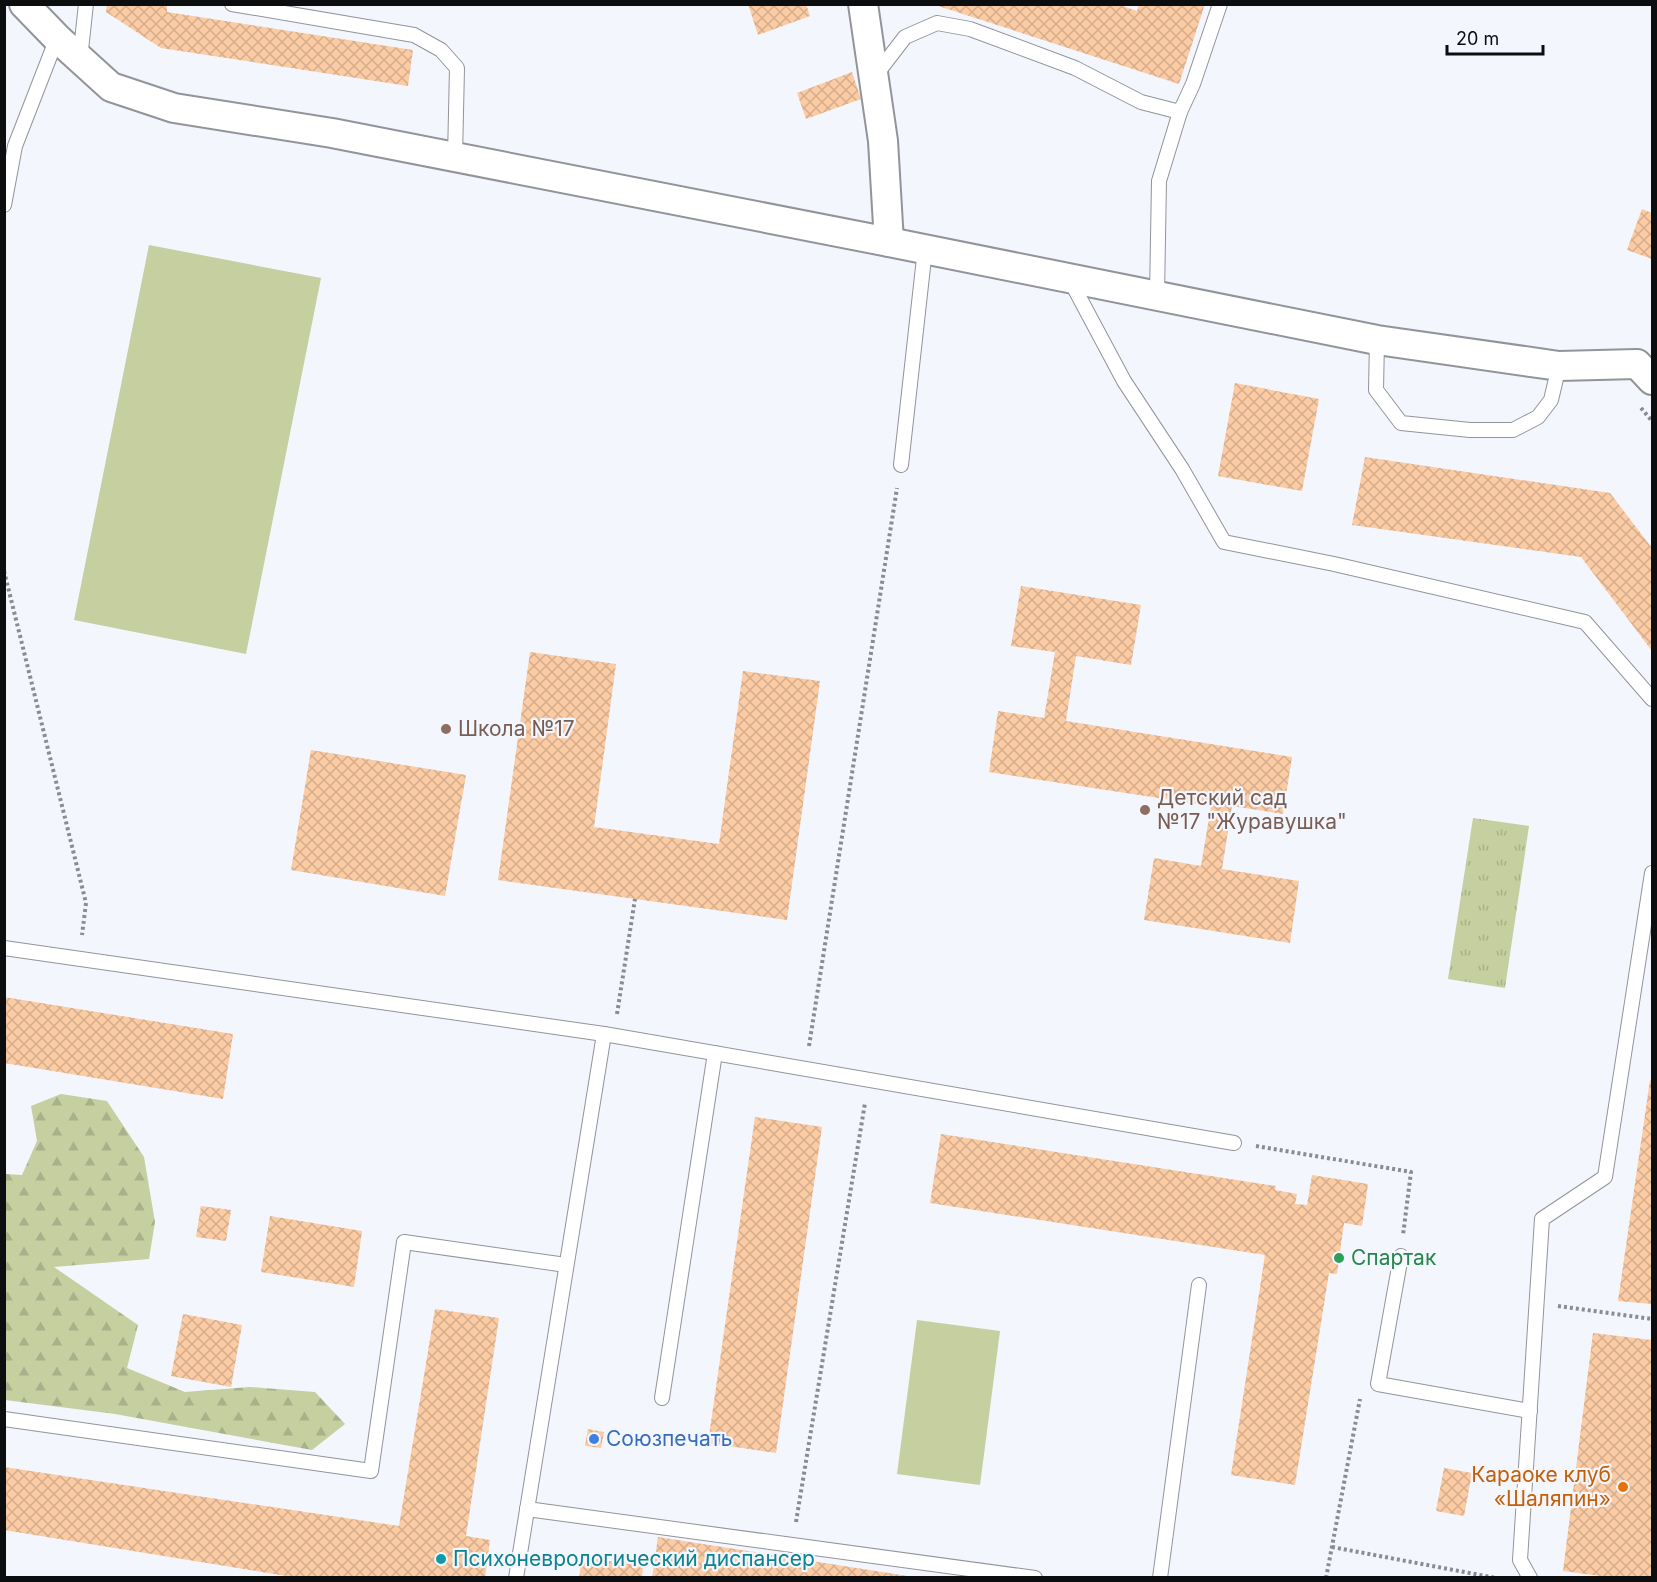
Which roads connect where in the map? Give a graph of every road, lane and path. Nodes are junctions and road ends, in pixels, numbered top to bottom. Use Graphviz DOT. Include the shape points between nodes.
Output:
graph roads {
  1 [pos="24,4"];
  2 [pos="86,4"];
  3 [pos="232,4"];
  4 [pos="863,4"];
  5 [pos="1220,4"];
  6 [pos="57,38"];
  7 [pos="80,60"];
  8 [pos="874,78"];
  9 [pos="1180,111"];
  10 [pos="455,157"];
  11 [pos="4,205"];
  12 [pos="889,242"];
  13 [pos="925,249"];
  14 [pos="1069,278"];
  15 [pos="1157,296"];
  16 [pos="1377,340"];
  17 [pos="1559,366"];
  18 [pos="1645,372"];
  19 [pos="901,465"];
  20 [pos="4,571"];
  21 [pos="1653,699"];
  22 [pos="1653,873"];
  23 [pos="635,899"];
  24 [pos="4,948"];
  25 [pos="79,958"];
  26 [pos="609,1035"];
  27 [pos="715,1053"];
  28 [pos="806,1068"];
  29 [pos="869,1079"];
  30 [pos="1234,1143"];
  31 [pos="1401,1256"];
  32 [pos="566,1265"];
  33 [pos="1199,1285"];
  34 [pos="1537,1304"];
  35 [pos="1653,1319"];
  36 [pos="1378,1384"];
  37 [pos="662,1398"];
  38 [pos="1530,1411"];
  39 [pos="4,1419"];
  40 [pos="527,1509"];
  41 [pos="792,1545"];
  42 [pos="1332,1547"];
  43 [pos="516,1578"];
  44 [pos="1035,1578"];
  45 [pos="1160,1578"];
  46 [pos="1326,1578"];
  47 [pos="1496,1578"];
  48 [pos="1530,1578"];
  1 -- 6 [label="street"];
  2 -- 7 [label="lane"];
  3 -- 10 [label="lane" via="414,35 441,50 457,68"];
  4 -- 8 [label="street"];
  5 -- 9 [label="lane"];
  6 -- 7 [label="street"];
  6 -- 11 [label="lane" via="15,146"];
  7 -- 10 [label="street" via="111,87 174,108"];
  8 -- 9 [label="lane" via="905,37 937,23 970,28 1075,68 1141,102"];
  8 -- 12 [label="street" via="883,141"];
  9 -- 15 [label="lane" via="1160,182"];
  10 -- 12 [label="street"];
  12 -- 13 [label="street"];
  13 -- 14 [label="street"];
  13 -- 19 [label="lane"];
  14 -- 15 [label="street"];
  14 -- 21 [label="lane" via="1124,381 1224,542 1585,622"];
  15 -- 16 [label="street"];
  16 -- 17 [label="street"];
  16 -- 17 [label="lane" via="1376,390 1401,423 1513,430 1538,417 1551,400"];
  17 -- 18 [label="street"];
  19 -- 28 [label="path"];
  20 -- 25 [label="path" via="86,903"];
  22 -- 34 [label="lane" via="1605,1177 1542,1219"];
  23 -- 26 [label="path"];
  24 -- 25 [label="lane"];
  25 -- 26 [label="lane"];
  26 -- 27 [label="lane"];
  26 -- 32 [label="lane"];
  27 -- 28 [label="lane"];
  27 -- 37 [label="lane"];
  28 -- 29 [label="lane"];
  29 -- 30 [label="lane"];
  29 -- 41 [label="path"];
  30 -- 31 [label="path" via="1411,1172"];
  31 -- 36 [label="lane"];
  32 -- 39 [label="lane" via="404,1242 371,1471"];
  32 -- 40 [label="lane"];
  33 -- 45 [label="lane"];
  34 -- 35 [label="path"];
  34 -- 38 [label="lane"];
  36 -- 38 [label="lane"];
  36 -- 42 [label="path" via="1362,1388"];
  38 -- 48 [label="lane" via="1520,1560"];
  40 -- 41 [label="lane"];
  40 -- 43 [label="lane"];
  41 -- 44 [label="lane"];
  42 -- 46 [label="path"];
  42 -- 47 [label="path"];
}
